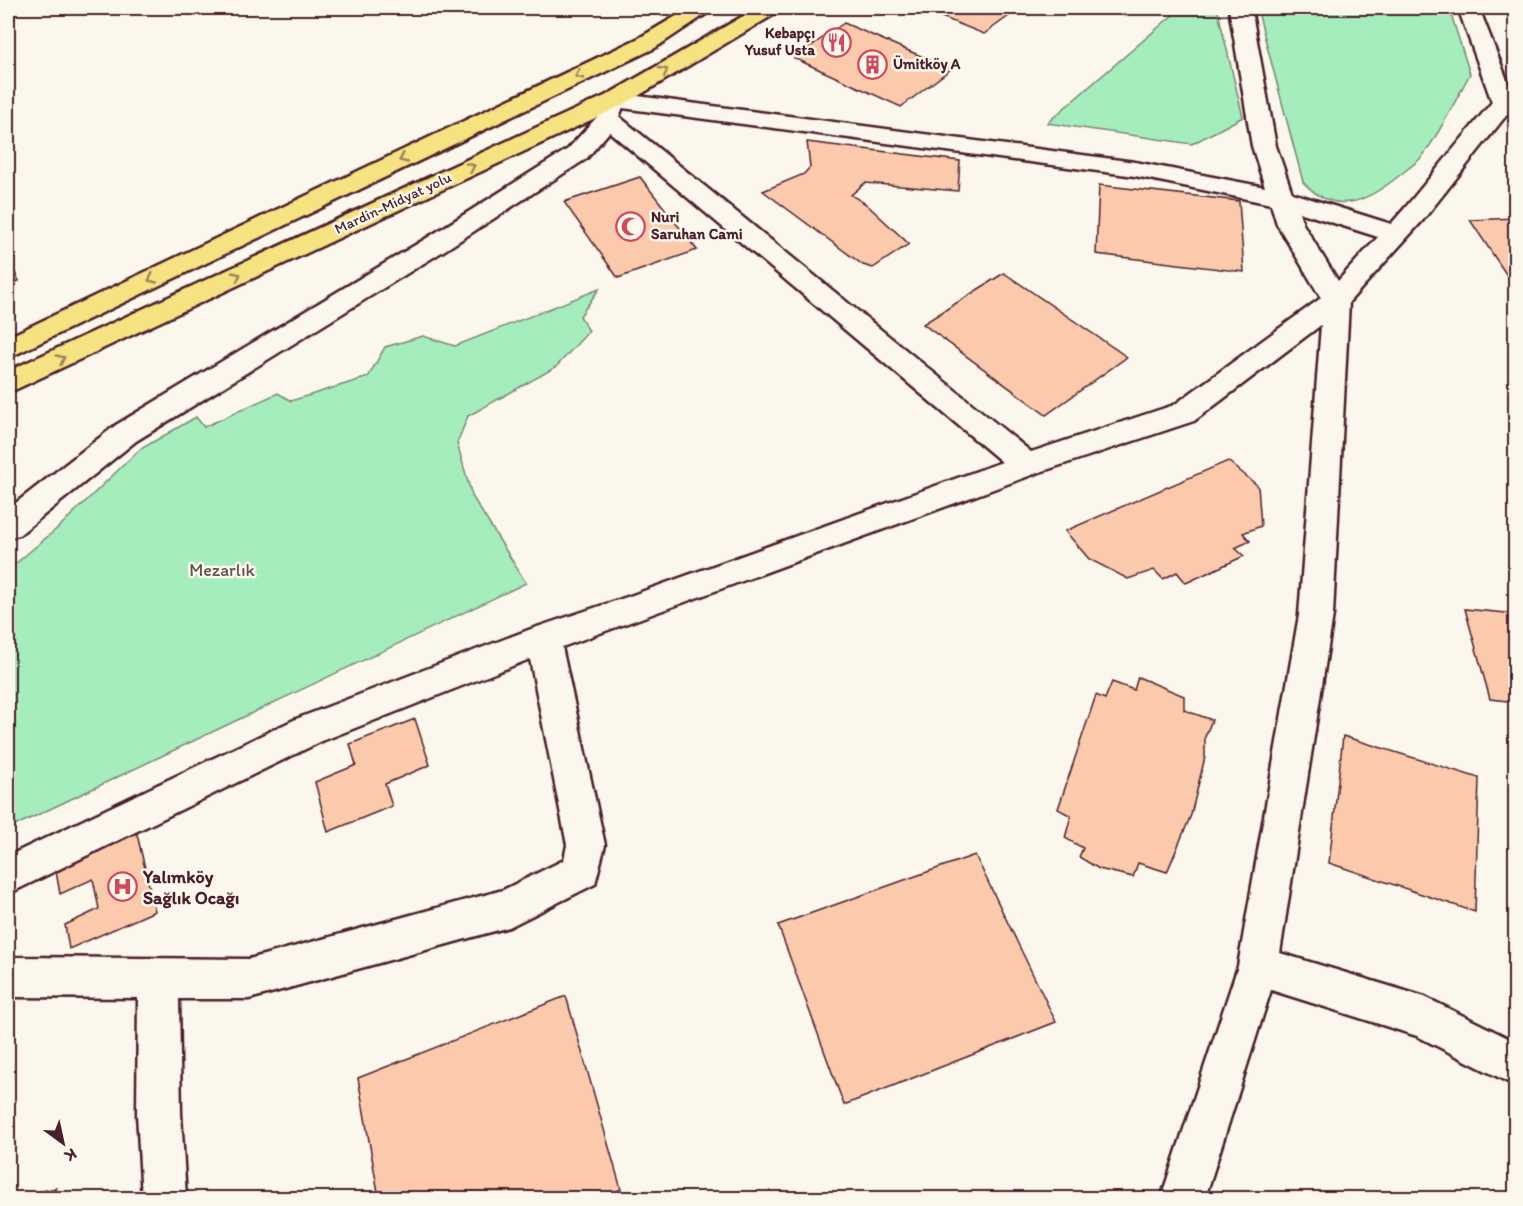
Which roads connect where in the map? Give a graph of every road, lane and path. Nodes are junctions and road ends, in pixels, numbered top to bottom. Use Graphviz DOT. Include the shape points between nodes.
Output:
graph roads {
  1 [pos="705,8"];
  2 [pos="771,8"];
  3 [pos="1240,8"];
  4 [pos="1468,8"];
  5 [pos="1510,107"];
  6 [pos="612,110"];
  7 [pos="1281,198"];
  8 [pos="1396,234"];
  9 [pos="1336,300"];
  10 [pos="8,348"];
  11 [pos="8,383"];
  12 [pos="1026,465"];
  13 [pos="8,526"];
  14 [pos="543,639"];
  15 [pos="8,875"];
  16 [pos="1258,966"];
  17 [pos="8,974"];
  18 [pos="158,980"];
  19 [pos="1515,1065"];
  20 [pos="164,1198"];
  21 [pos="1183,1198"];
  1 -- 10 [label="highway, Mardin-Midyat yolu, one-way" via="647,43"];
  6 -- 2 [label="highway, Mardin-Midyat yolu, one-way"];
  3 -- 7 [label="street" via="1264,146"];
  4 -- 5 [label="street"];
  5 -- 8 [label="street"];
  6 -- 7 [label="street" via="1135,169"];
  11 -- 6 [label="highway, Mardin-Midyat yolu, one-way"];
  6 -- 12 [label="street"];
  6 -- 13 [label="street" via="577,154 126,434"];
  7 -- 8 [label="street"];
  7 -- 9 [label="street" via="1290,224"];
  8 -- 9 [label="street"];
  9 -- 12 [label="street" via="1184,413"];
  9 -- 16 [label="street" via="1316,615"];
  12 -- 14 [label="street"];
  14 -- 15 [label="street" via="309,730"];
  14 -- 18 [label="street" via="586,845 581,871 509,908 249,979"];
  16 -- 19 [label="street" via="1425,1018"];
  16 -- 21 [label="street"];
  17 -- 18 [label="street"];
  18 -- 20 [label="street"];
}
